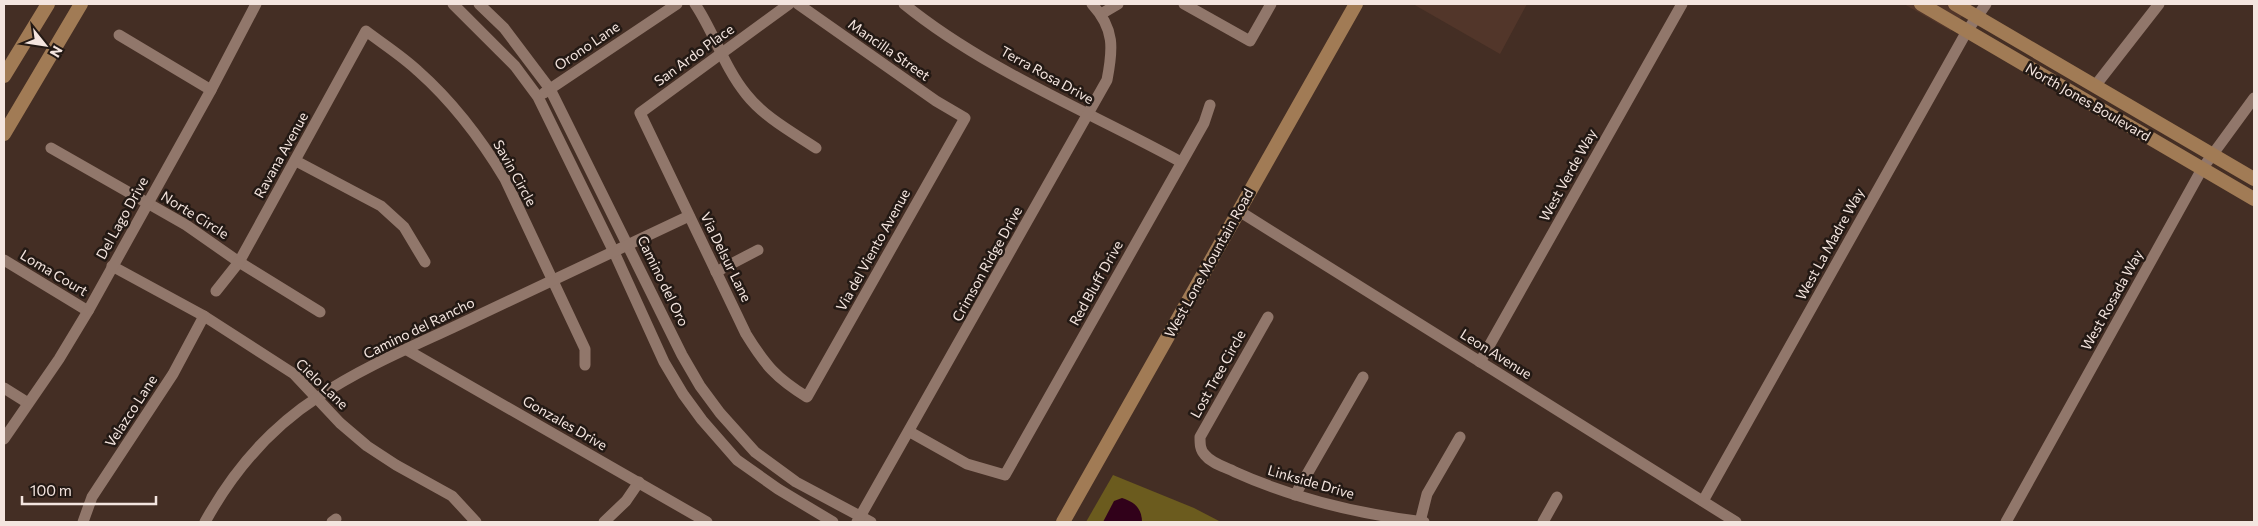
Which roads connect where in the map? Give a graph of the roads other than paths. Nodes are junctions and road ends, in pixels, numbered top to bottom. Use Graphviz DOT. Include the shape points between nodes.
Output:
graph roads {
  1 [pos="48,4"];
  2 [pos="80,4"];
  3 [pos="256,4"];
  4 [pos="453,4"];
  5 [pos="478,4"];
  6 [pos="677,4"];
  7 [pos="695,4"];
  8 [pos="789,4"];
  9 [pos="798,4"];
  10 [pos="904,4"];
  11 [pos="1092,4"];
  12 [pos="1118,4"];
  13 [pos="1184,4"];
  14 [pos="1271,4"];
  15 [pos="1356,4"];
  16 [pos="1682,4"];
  17 [pos="1921,4"];
  18 [pos="1954,4"];
  19 [pos="1986,4"];
  20 [pos="2159,4"];
  21 [pos="1101,14"];
  22 [pos="1976,17"];
  23 [pos="366,31"];
  24 [pos="1967,31"];
  25 [pos="119,35"];
  26 [pos="722,53"];
  27 [pos="4,76"];
  28 [pos="2095,86"];
  29 [pos="550,89"];
  30 [pos="211,90"];
  31 [pos="538,97"];
  32 [pos="2254,98"];
  33 [pos="1210,105"];
  34 [pos="640,112"];
  35 [pos="1087,116"];
  36 [pos="965,118"];
  37 [pos="6,125"];
  38 [pos="51,148"];
  39 [pos="816,148"];
  40 [pos="2211,154"];
  41 [pos="296,161"];
  42 [pos="1181,162"];
  43 [pos="2202,168"];
  44 [pos="2254,179"];
  45 [pos="2254,199"];
  46 [pos="147,203"];
  47 [pos="1239,211"];
  48 [pos="689,216"];
  49 [pos="629,244"];
  50 [pos="758,250"];
  51 [pos="614,252"];
  52 [pos="4,260"];
  53 [pos="239,262"];
  54 [pos="425,262"];
  55 [pos="112,266"];
  56 [pos="716,272"];
  57 [pos="554,280"];
  58 [pos="216,291"];
  59 [pos="88,311"];
  60 [pos="320,312"];
  61 [pos="204,316"];
  62 [pos="1268,317"];
  63 [pos="407,350"];
  64 [pos="1480,362"];
  65 [pos="585,365"];
  66 [pos="1363,377"];
  67 [pos="4,388"];
  68 [pos="807,397"];
  69 [pos="316,398"];
  70 [pos="28,403"];
  71 [pos="910,432"];
  72 [pos="1460,437"];
  73 [pos="4,439"];
  74 [pos="1200,447"];
  75 [pos="639,482"];
  76 [pos="1295,495"];
  77 [pos="1557,497"];
  78 [pos="1703,501"];
  79 [pos="1369,518"];
  80 [pos="858,520"];
  81 [pos="83,522"];
  82 [pos="205,522"];
  83 [pos="476,522"];
  84 [pos="604,522"];
  85 [pos="707,522"];
  86 [pos="833,522"];
  87 [pos="871,522"];
  88 [pos="1063,522"];
  89 [pos="1420,522"];
  90 [pos="1424,522"];
  91 [pos="1543,522"];
  92 [pos="1736,522"];
  93 [pos="2006,522"];
  1 -- 27 [label="main road"];
  2 -- 37 [label="main road"];
  3 -- 30 [label="street, Del Lago Drive"];
  4 -- 31 [label="street" via="515,66"];
  5 -- 29 [label="street, Camino del Oro" via="504,28"];
  6 -- 29 [label="street, Orono Lane"];
  7 -- 26 [label="street"];
  8 -- 26 [label="street, San Ardo Place"];
  9 -- 36 [label="street, Mancilla Street" via="936,102"];
  10 -- 35 [label="street, Terra Rosa Drive" via="952,39"];
  11 -- 21 [label="street"];
  12 -- 21 [label="street"];
  13 -- 14 [label="street" via="1250,41"];
  15 -- 47 [label="main road, West Lone Mountain Road"];
  16 -- 64 [label="street, West Verde Way"];
  17 -- 24 [label="main road, North Jones Boulevard"];
  18 -- 22 [label="main road, North Jones Boulevard"];
  19 -- 22 [label="street, West La Madre Way"];
  20 -- 28 [label="street"];
  21 -- 35 [label="street, Crimson Ridge Drive" via="1112,42 1112,51 1107,80"];
  22 -- 24 [label="street, West La Madre Way"];
  22 -- 28 [label="main road, North Jones Boulevard"];
  23 -- 41 [label="street, Ravana Avenue"];
  23 -- 57 [label="street, Savin Circle" via="418,71 462,116 505,179"];
  24 -- 43 [label="main road, North Jones Boulevard"];
  24 -- 78 [label="street, West La Madre Way"];
  25 -- 30 [label="street"];
  26 -- 34 [label="street, San Ardo Place"];
  26 -- 39 [label="street" via="746,95 763,112"];
  28 -- 40 [label="main road, North Jones Boulevard"];
  29 -- 31 [label="street, Orono Lane"];
  29 -- 49 [label="street, Camino del Oro"];
  30 -- 46 [label="street, Del Lago Drive"];
  31 -- 51 [label="street"];
  32 -- 40 [label="street, West Rosada Way"];
  33 -- 42 [label="street, Red Bluff Drive" via="1204,123"];
  34 -- 48 [label="street, Via Delsur Lane"];
  35 -- 42 [label="street, Terra Rosa Drive"];
  35 -- 71 [label="street, Crimson Ridge Drive"];
  36 -- 68 [label="street, Via del Viento Avenue"];
  38 -- 46 [label="street, Norte Circle"];
  40 -- 43 [label="street, West Rosada Way"];
  40 -- 44 [label="main road, North Jones Boulevard"];
  41 -- 53 [label="street, Ravana Avenue"];
  41 -- 54 [label="street" via="382,206 404,227"];
  42 -- 71 [label="street, Red Bluff Drive" via="1005,475 967,464"];
  43 -- 45 [label="main road, North Jones Boulevard"];
  43 -- 93 [label="street, West Rosada Way"];
  46 -- 53 [label="street, Norte Circle"];
  46 -- 55 [label="street, Del Lago Drive"];
  47 -- 64 [label="street, Leon Avenue"];
  47 -- 88 [label="main road, West Lone Mountain Road"];
  48 -- 49 [label="street, Camino del Rancho"];
  48 -- 56 [label="street, Via Delsur Lane"];
  49 -- 51 [label="street, Camino del Rancho"];
  49 -- 80 [label="street, Camino del Oro" via="682,355 720,413 755,452"];
  50 -- 56 [label="street"];
  51 -- 57 [label="street, Camino del Rancho"];
  51 -- 86 [label="street" via="664,362 702,420 738,460"];
  52 -- 59 [label="street, Loma Court"];
  53 -- 58 [label="street, Ravana Avenue"];
  53 -- 60 [label="street, Norte Circle"];
  55 -- 59 [label="street, Del Lago Drive"];
  55 -- 61 [label="street, Cielo Lane"];
  56 -- 68 [label="street, Via Delsur Lane" via="763,363 785,384"];
  57 -- 63 [label="street, Camino del Rancho"];
  57 -- 65 [label="street, Savin Circle" via="585,349"];
  59 -- 70 [label="street, Del Lago Drive"];
  61 -- 69 [label="street, Cielo Lane" via="294,374"];
  61 -- 81 [label="street, Velazco Lane" via="173,374 92,497"];
  62 -- 74 [label="street, Lost Tree Circle" via="1200,437"];
  63 -- 69 [label="street, Camino del Rancho"];
  63 -- 75 [label="street, Gonzales Drive"];
  64 -- 78 [label="street, Leon Avenue"];
  66 -- 76 [label="street"];
  67 -- 70 [label="street"];
  69 -- 82 [label="street, Camino del Rancho" via="257,448 220,495"];
  69 -- 83 [label="street, Cielo Lane" via="367,446 452,496"];
  70 -- 73 [label="street, Del Lago Drive"];
  71 -- 80 [label="street, Crimson Ridge Drive"];
  72 -- 89 [label="street" via="1427,494"];
  74 -- 76 [label="street, Linkside Drive" via="1205,456 1216,463"];
  75 -- 84 [label="street" via="626,501"];
  75 -- 85 [label="street, Gonzales Drive"];
  76 -- 79 [label="street, Linkside Drive"];
  77 -- 91 [label="street"];
  78 -- 92 [label="street, Leon Avenue"];
  79 -- 89 [label="street, Linkside Drive"];
  80 -- 87 [label="street, Camino del Oro"];
  89 -- 90 [label="street, Linkside Drive"];
}
